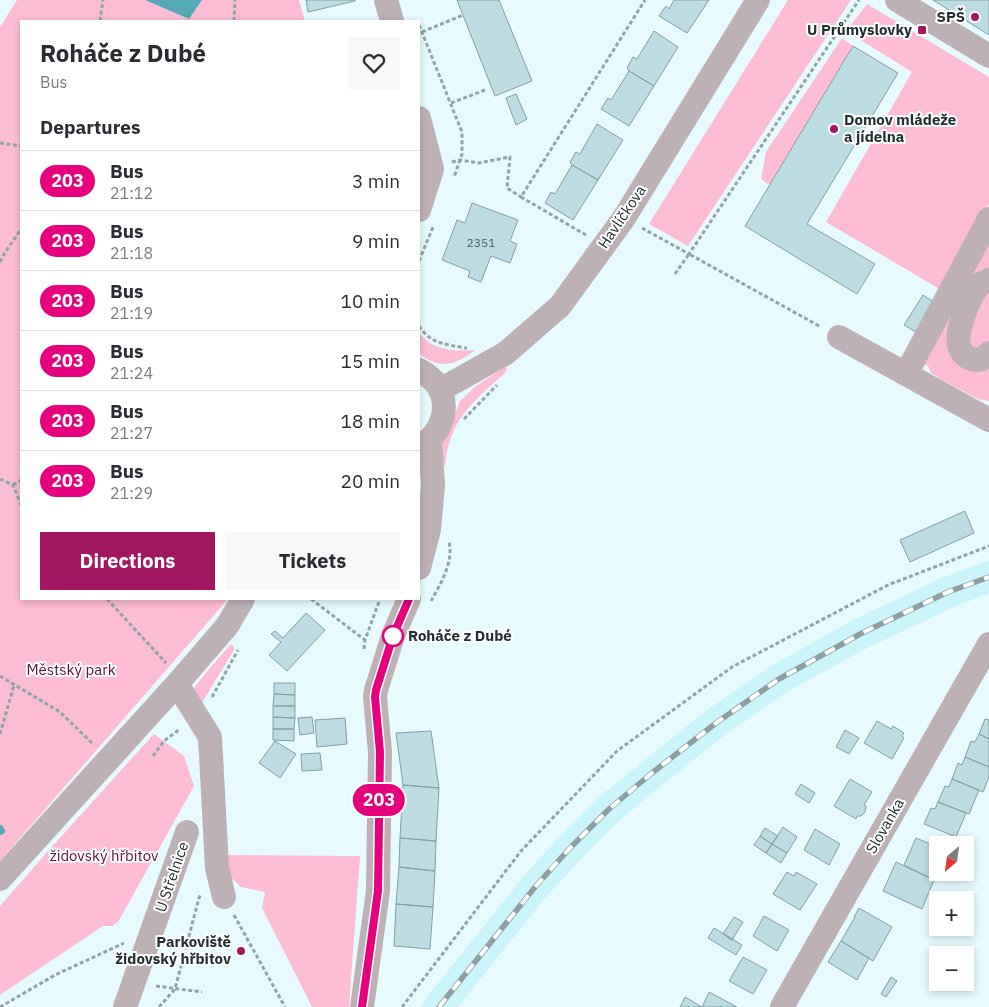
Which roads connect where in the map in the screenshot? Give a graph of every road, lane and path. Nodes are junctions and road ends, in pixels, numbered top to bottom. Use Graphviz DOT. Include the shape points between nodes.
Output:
graph roads {
  1 [pos="103,0"];
  2 [pos="235,0"];
  3 [pos="645,0"];
  4 [pos="758,0"];
  5 [pos="859,0"];
  6 [pos="897,0"];
  7 [pos="463,15"];
  8 [pos="100,20"];
  9 [pos="234,20"];
  10 [pos="420,27"];
  11 [pos="422,32"];
  12 [pos="989,56"];
  13 [pos="485,90"];
  14 [pos="420,127"];
  15 [pos="0,143"];
  16 [pos="20,146"];
  17 [pos="460,160"];
  18 [pos="425,170"];
  19 [pos="521,197"];
  20 [pos="420,203"];
  21 [pos="624,218"];
  22 [pos="989,219"];
  23 [pos="20,230"];
  24 [pos="589,236"];
  25 [pos="689,254"];
  26 [pos="0,262"];
  27 [pos="675,274"];
  28 [pos="989,281"];
  29 [pos="420,328"];
  30 [pos="839,337"];
  31 [pos="473,346"];
  32 [pos="989,353"];
  33 [pos="420,371"];
  34 [pos="906,374"];
  35 [pos="501,380"];
  36 [pos="440,390"];
  37 [pos="989,420"];
  38 [pos="461,426"];
  39 [pos="424,443"];
  40 [pos="426,477"];
  41 [pos="0,478"];
  42 [pos="20,481"];
  43 [pos="14,485"];
  44 [pos="20,502"];
  45 [pos="989,546"];
  46 [pos="420,564"];
  47 [pos="108,600"];
  48 [pos="242,600"];
  49 [pos="311,600"];
  50 [pos="380,600"];
  51 [pos="409,600"];
  52 [pos="227,626"];
  53 [pos="989,644"];
  54 [pos="167,664"];
  55 [pos="0,676"];
  56 [pos="177,684"];
  57 [pos="14,685"];
  58 [pos="193,727"];
  59 [pos="0,734"];
  60 [pos="98,749"];
  61 [pos="153,756"];
  62 [pos="188,832"];
  63 [pos="217,868"];
  64 [pos="0,880"];
  65 [pos="224,897"];
  66 [pos="153,929"];
  67 [pos="134,984"];
  68 [pos="175,988"];
  69 [pos="202,992"];
  70 [pos="0,1007"];
  71 [pos="125,1007"];
  72 [pos="159,1007"];
  73 [pos="285,1007"];
  74 [pos="362,1007"];
  75 [pos="402,1007"];
  76 [pos="782,1007"];
  1 -- 8 [label="path"];
  2 -- 9 [label="path"];
  3 -- 19 [label="path"];
  4 -- 21 [label="street, Havlíčkova"];
  5 -- 25 [label="path"];
  6 -- 12 [label="street"];
  7 -- 11 [label="path"];
  10 -- 11 [label="path"];
  11 -- 13 [label="path" via="451,103"];
  14 -- 18 [label="street"];
  15 -- 16 [label="path"];
  17 -- 19 [label="path" via="479,162 510,157 507,188"];
  18 -- 20 [label="street"];
  19 -- 24 [label="path"];
  21 -- 25 [label="path"];
  21 -- 36 [label="street, Havlíčkova" via="560,306 506,353"];
  22 -- 34 [label="street"];
  23 -- 26 [label="path"];
  25 -- 27 [label="path"];
  25 -- 30 [label="path"];
  28 -- 32 [label="street" via="980,284 971,296 958,344 965,355 974,359 980,360"];
  29 -- 31 [label="path" via="425,335 439,343 465,348"];
  30 -- 34 [label="street"];
  33 -- 36 [label="street"];
  34 -- 37 [label="street"];
  35 -- 38 [label="path"];
  36 -- 39 [label="street" via="443,417 440,426"];
  39 -- 40 [label="street"];
  40 -- 46 [label="street" via="429,530"];
  41 -- 43 [label="path"];
  42 -- 43 [label="path"];
  43 -- 44 [label="path"];
  45 -- 75 [label="path" via="888,585 732,667 617,751 521,852"];
  47 -- 54 [label="path"];
  48 -- 52 [label="street"];
  49 -- 50 [label="path" via="365,640"];
  51 -- 74 [label="street" via="393,636 375,697 380,752 378,891"];
  52 -- 56 [label="street"];
  52 -- 58 [label="path" via="239,647"];
  53 -- 76 [label="street, Slovanka"];
  55 -- 57 [label="path"];
  56 -- 58 [label="street"];
  56 -- 64 [label="street"];
  57 -- 59 [label="path"];
  57 -- 60 [label="path" via="60,712"];
  58 -- 61 [label="path" via="180,729"];
  58 -- 63 [label="street" via="210,737"];
  62 -- 66 [label="street, U Střelnice"];
  63 -- 65 [label="street"];
  63 -- 68 [label="path" via="199,898"];
  65 -- 73 [label="path"];
  66 -- 67 [label="street, U Střelnice"];
  66 -- 70 [label="path" via="55,975"];
  67 -- 68 [label="path"];
  67 -- 71 [label="street, U Střelnice"];
  68 -- 69 [label="path"];
  68 -- 72 [label="path"];
}
